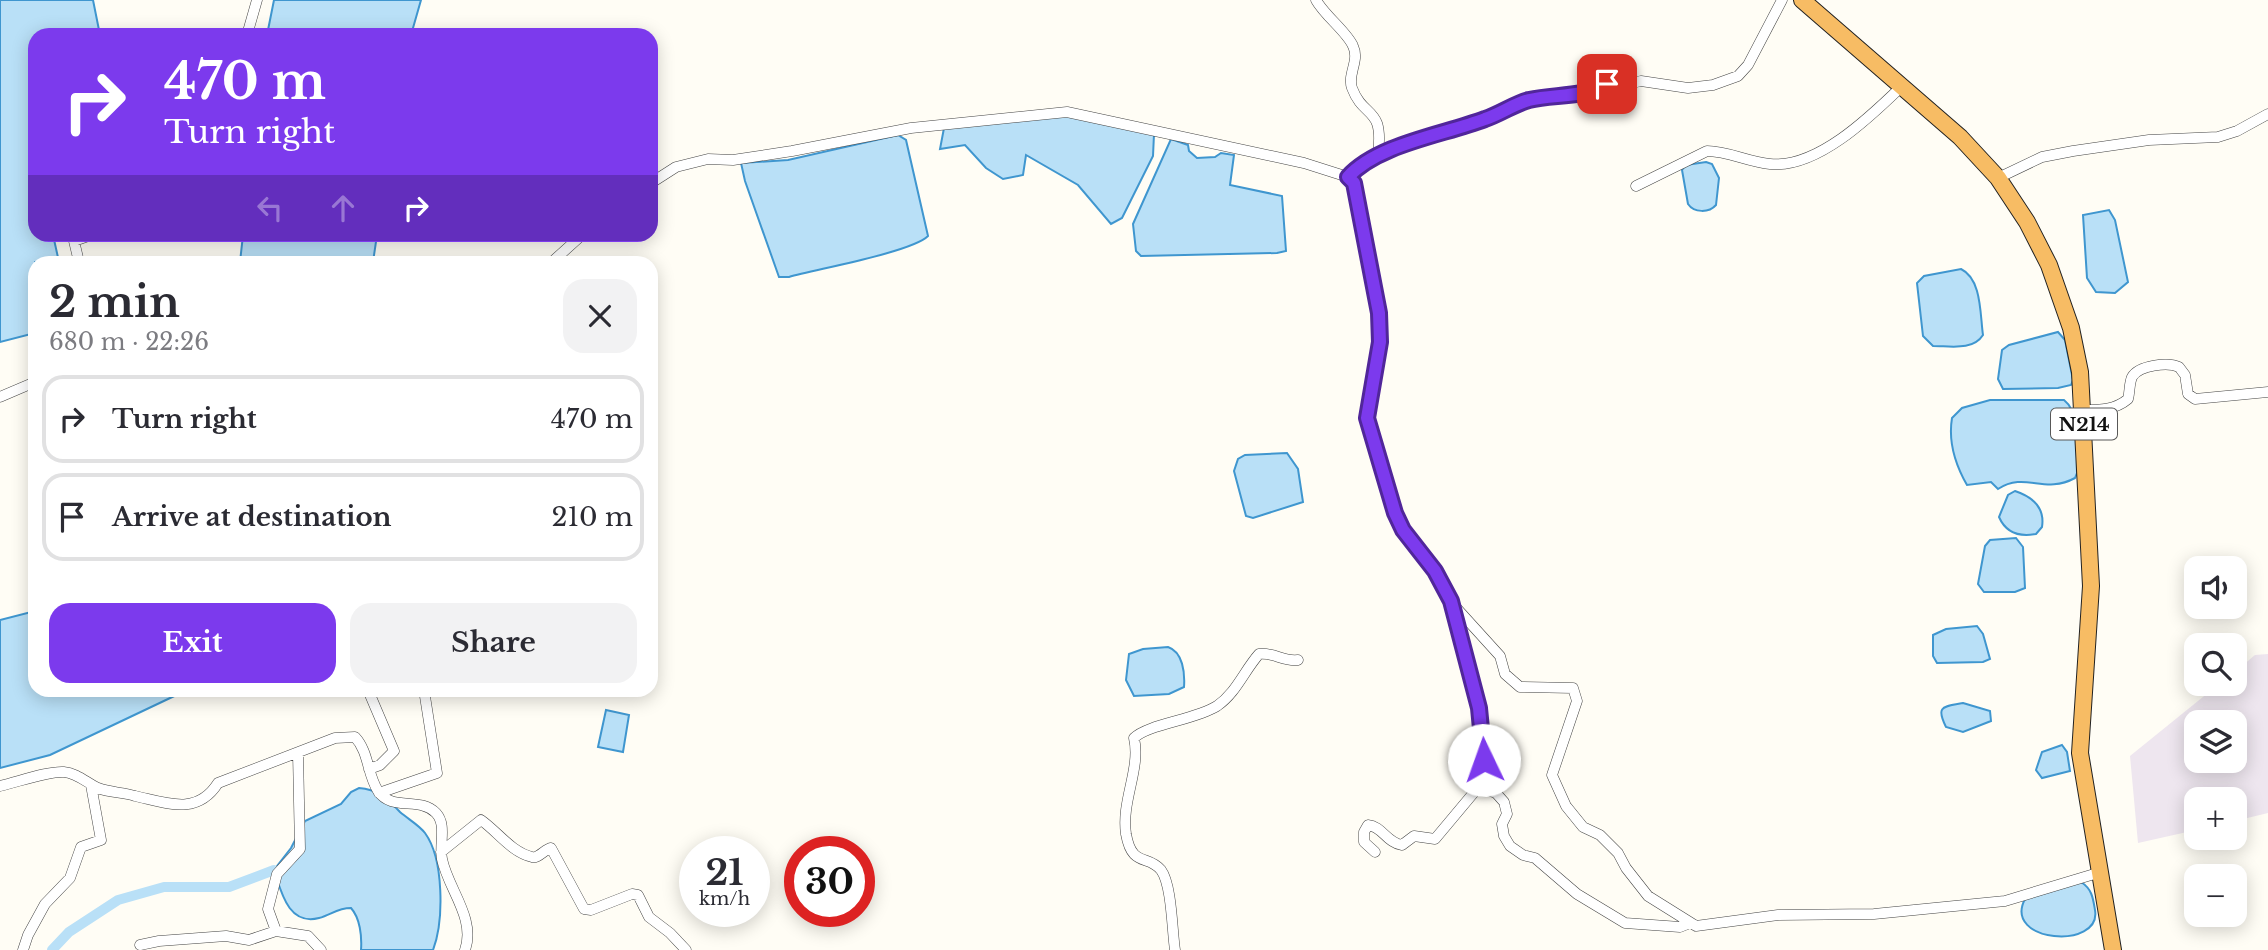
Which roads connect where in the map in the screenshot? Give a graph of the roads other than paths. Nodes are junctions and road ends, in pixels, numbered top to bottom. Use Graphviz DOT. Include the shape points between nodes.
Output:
graph roads {
  1 [pos="257,0"];
  2 [pos="1316,0"];
  3 [pos="1782,0"];
  4 [pos="1802,0"];
  5 [pos="249,28"];
  6 [pos="1902,86"];
  7 [pos="2268,114"];
  8 [pos="1378,154"];
  9 [pos="1348,177"];
  10 [pos="1998,178"];
  11 [pos="658,179"];
  12 [pos="1636,186"];
  13 [pos="574,242"];
  14 [pos="559,256"];
  15 [pos="28,385"];
  16 [pos="2268,392"];
  17 [pos="0,397"];
  18 [pos="2083,410"];
  19 [pos="1451,601"];
  20 [pos="1298,660"];
  21 [pos="371,697"];
  22 [pos="425,697"];
  23 [pos="298,753"];
  24 [pos="369,769"];
  25 [pos="91,785"];
  26 [pos="0,786"];
  27 [pos="379,793"];
  28 [pos="1496,793"];
  29 [pos="442,852"];
  30 [pos="1375,852"];
  31 [pos="2101,872"];
  32 [pos="1690,923"];
  33 [pos="276,931"];
  34 [pos="140,945"];
  35 [pos="23,950"];
  36 [pos="321,950"];
  37 [pos="465,950"];
  38 [pos="686,950"];
  39 [pos="1175,950"];
  40 [pos="2113,950"];
  1 -- 5 [label="street"];
  2 -- 8 [label="street" via="1352,43 1356,62 1352,90 1378,123"];
  3 -- 8 [label="street" via="1738,76 1688,88 1641,81 1607,84 1574,96 1537,99"];
  4 -- 6 [label="highway, N214"];
  6 -- 10 [label="highway, N214"];
  6 -- 12 [label="street" via="1866,121 1814,154 1772,165 1707,151"];
  7 -- 10 [label="street" via="2218,137 2149,140 2073,151 2042,157"];
  8 -- 9 [label="street"];
  9 -- 11 [label="street" via="1304,163 1067,112 911,128 733,160 708,159 676,167"];
  9 -- 19 [label="street" via="1354,183 1379,313 1380,342 1367,418 1395,513"];
  10 -- 18 [label="highway, N214" via="2049,265 2071,328"];
  13 -- 14 [label="street"];
  15 -- 17 [label="street"];
  16 -- 18 [label="street" via="2195,399 2188,394 2179,367 2160,366 2137,372 2128,400 2120,406"];
  18 -- 31 [label="highway, N214" via="2091,586 2080,753"];
  19 -- 28 [label="street" via="1479,708 1484,760"];
  19 -- 32 [label="street" via="1500,656 1505,674 1520,687 1573,688 1577,701 1552,775 1566,806 1583,827 1600,835 1618,853 1648,896"];
  20 -- 39 [label="street" via="1259,654 1229,696 1215,707 1135,737 1126,831 1130,851 1159,868 1166,881"];
  21 -- 24 [label="street" via="394,751"];
  22 -- 27 [label="street" via="437,773"];
  23 -- 24 [label="street" via="335,738 355,737 362,744"];
  23 -- 25 [label="street" via="218,783 210,795 192,805 157,803"];
  23 -- 33 [label="street" via="300,849 277,874 268,909"];
  24 -- 27 [label="street"];
  25 -- 26 [label="street" via="63,772"];
  25 -- 35 [label="street" via="101,840 81,847 70,878 41,911"];
  27 -- 29 [label="street" via="398,804 421,804 435,812 443,824"];
  28 -- 30 [label="street" via="1476,790 1435,839 1414,836 1396,844 1368,825 1364,842"];
  28 -- 32 [label="street" via="1504,802 1507,814 1502,824 1510,846 1535,858 1577,894 1625,923 1680,928"];
  29 -- 37 [label="street" via="469,938"];
  29 -- 38 [label="street" via="481,820 530,857 551,848 584,909 638,895 649,917"];
  31 -- 32 [label="street" via="2005,901 1874,914 1778,915 1696,926"];
  31 -- 40 [label="highway, N214"];
  33 -- 34 [label="street" via="249,940 226,936"];
  33 -- 36 [label="street" via="308,936"];
}
